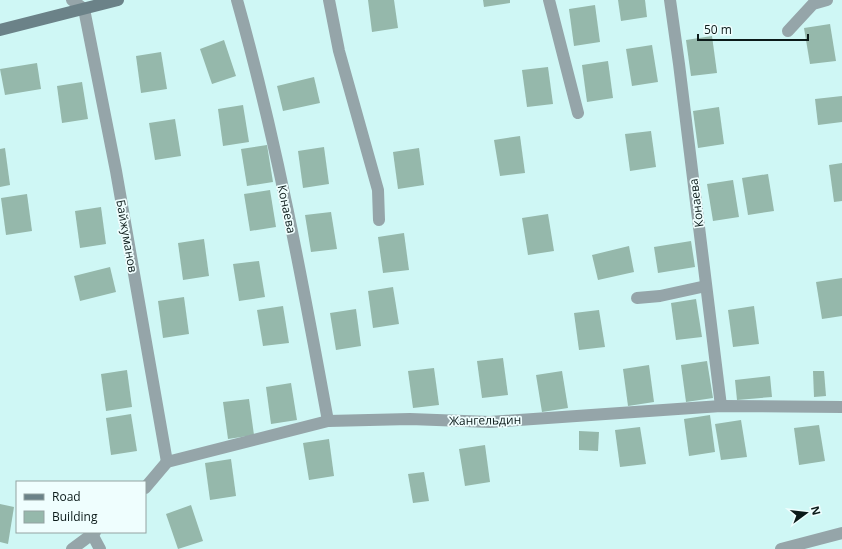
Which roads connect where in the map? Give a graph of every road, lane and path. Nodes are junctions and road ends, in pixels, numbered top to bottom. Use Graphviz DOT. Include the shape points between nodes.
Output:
graph roads {
  1 [pos="72,0"];
  2 [pos="118,0"];
  3 [pos="237,0"];
  4 [pos="329,0"];
  5 [pos="549,0"];
  6 [pos="670,0"];
  7 [pos="827,0"];
  8 [pos="84,9"];
  9 [pos="0,30"];
  10 [pos="788,31"];
  11 [pos="578,113"];
  12 [pos="379,220"];
  13 [pos="706,286"];
  14 [pos="637,298"];
  15 [pos="721,406"];
  16 [pos="842,407"];
  17 [pos="328,421"];
  18 [pos="167,462"];
  19 [pos="146,487"];
  20 [pos="94,533"];
  21 [pos="842,533"];
  22 [pos="72,549"];
  23 [pos="100,549"];
  24 [pos="781,549"];
  1 -- 8 [label="street"];
  2 -- 8 [label="main road"];
  3 -- 17 [label="street, Конаева" via="271,135 302,279"];
  4 -- 12 [label="street" via="339,52 378,190"];
  5 -- 11 [label="street"];
  6 -- 13 [label="street, Конаева"];
  7 -- 10 [label="street" via="813,4"];
  8 -- 9 [label="main road"];
  8 -- 18 [label="street, Байжуманов" via="116,171"];
  13 -- 14 [label="street"];
  13 -- 15 [label="street, Конаева"];
  15 -- 16 [label="street, Жангельдин"];
  15 -- 17 [label="street, Жангельдин" via="490,422"];
  17 -- 18 [label="street, Жангельдин"];
  18 -- 19 [label="street"];
  20 -- 22 [label="street"];
  20 -- 23 [label="street"];
  21 -- 24 [label="street"];
}
